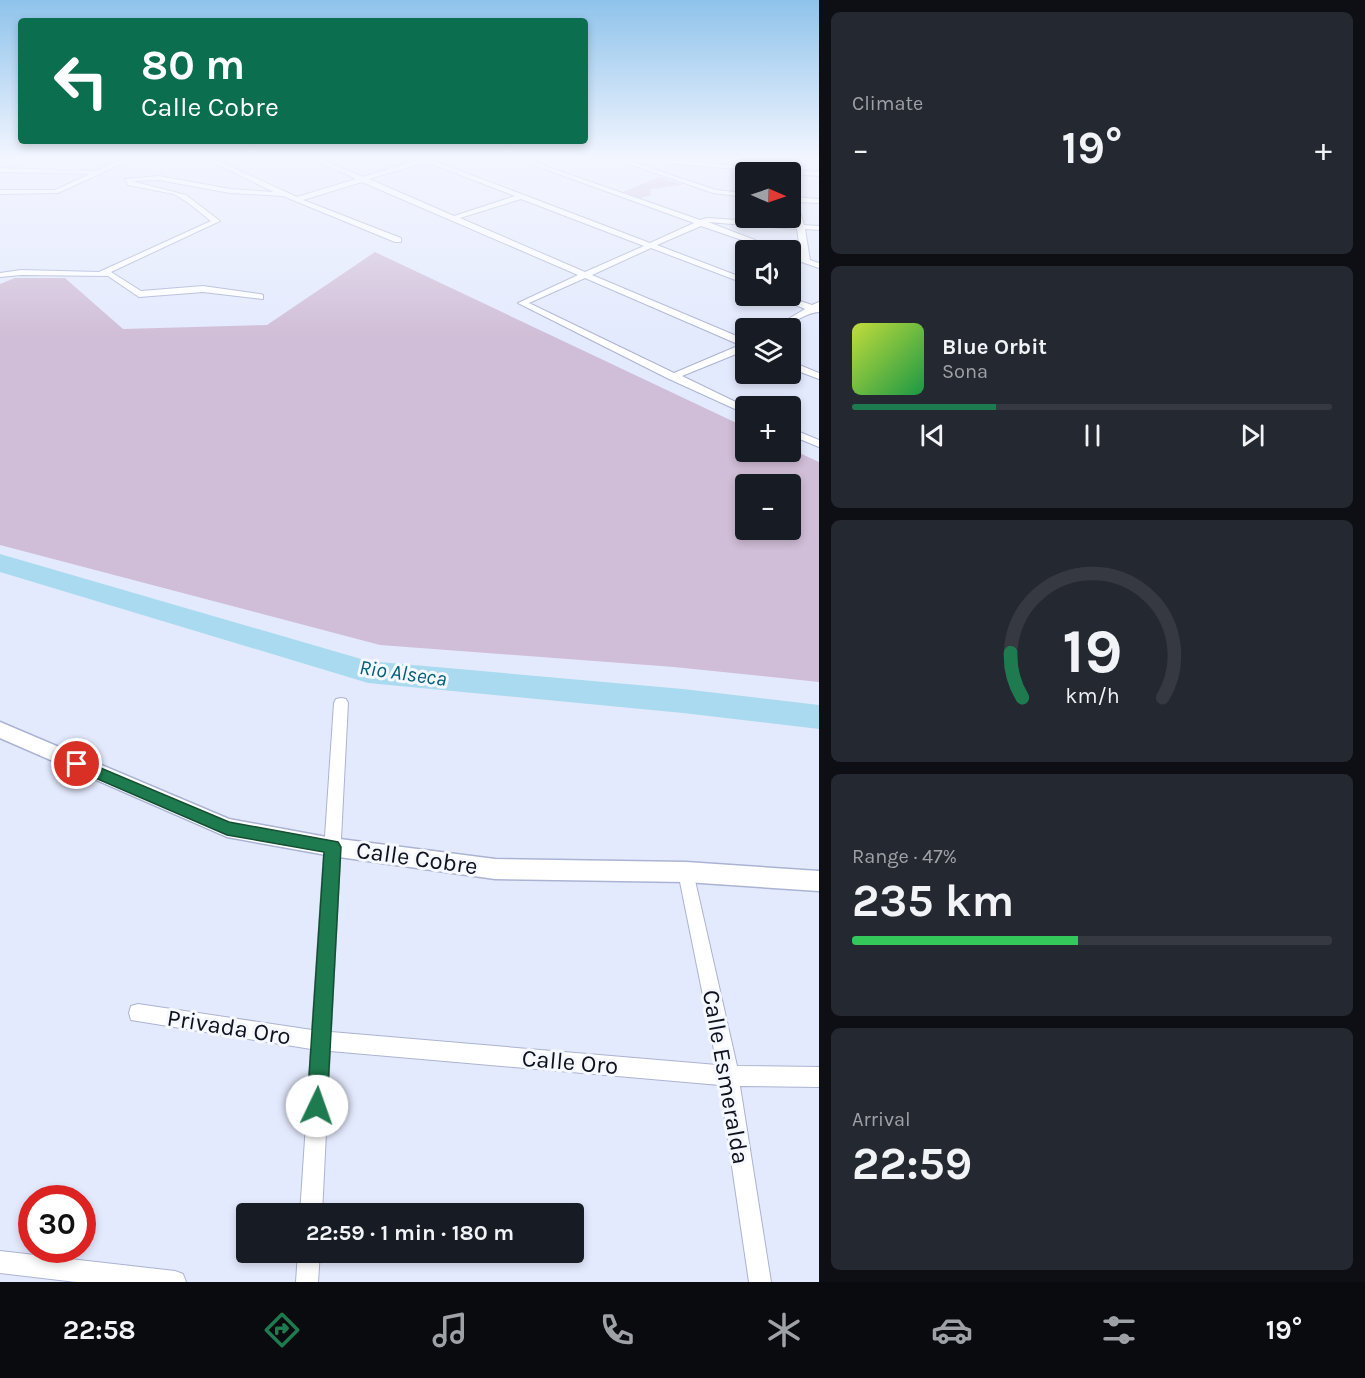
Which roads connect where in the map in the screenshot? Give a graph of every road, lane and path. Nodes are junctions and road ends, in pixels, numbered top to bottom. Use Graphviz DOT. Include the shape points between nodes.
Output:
graph roads {
  1 [pos="211,218"];
  2 [pos="344,218"];
  3 [pos="454,218"];
  4 [pos="578,218"];
  5 [pos="685,218"];
  6 [pos="735,222"];
  7 [pos="700,223"];
  8 [pos="801,227"];
  9 [pos="819,228"];
  10 [pos="398,240"];
  11 [pos="748,240"];
  12 [pos="650,246"];
  13 [pos="801,259"];
  14 [pos="806,261"];
  15 [pos="819,266"];
  16 [pos="100,274"];
  17 [pos="0,275"];
  18 [pos="586,275"];
  19 [pos="735,278"];
  20 [pos="260,297"];
  21 [pos="801,303"];
  22 [pos="817,308"];
  23 [pos="797,318"];
  24 [pos="735,340"];
  25 [pos="735,350"];
  26 [pos="801,369"];
  27 [pos="819,376"];
  28 [pos="672,377"];
  29 [pos="735,406"];
  30 [pos="801,436"];
  31 [pos="819,444"];
  32 [pos="341,703"];
  33 [pos="0,730"];
  34 [pos="332,847"];
  35 [pos="686,872"];
  36 [pos="819,881"];
  37 [pos="138,1013"];
  38 [pos="321,1041"];
  39 [pos="729,1076"];
  40 [pos="819,1077"];
  41 [pos="312,1203"];
  42 [pos="0,1262"];
  43 [pos="308,1263"];
  44 [pos="175,1282"];
  45 [pos="307,1282"];
  46 [pos="760,1282"];
  1 -- 16 [label="street" via="216,221"];
  2 -- 10 [label="street"];
  3 -- 18 [label="street"];
  4 -- 12 [label="street"];
  5 -- 7 [label="street"];
  6 -- 7 [label="street"];
  7 -- 11 [label="street"];
  7 -- 12 [label="street"];
  8 -- 9 [label="street"];
  8 -- 14 [label="street"];
  12 -- 18 [label="street"];
  12 -- 19 [label="street"];
  13 -- 14 [label="street"];
  14 -- 15 [label="street"];
  16 -- 17 [label="street"];
  16 -- 20 [label="street" via="110,274 139,294 203,289"];
  18 -- 24 [label="street"];
  18 -- 28 [label="street" via="522,303"];
  21 -- 22 [label="street"];
  22 -- 23 [label="street"];
  25 -- 28 [label="street"];
  26 -- 27 [label="street"];
  28 -- 29 [label="street"];
  30 -- 31 [label="street"];
  32 -- 34 [label="street"];
  33 -- 34 [label="street, Calle Cobre" via="227,828"];
  34 -- 35 [label="street, Calle Cobre" via="495,869"];
  34 -- 38 [label="street"];
  35 -- 36 [label="street, Calle Cobre"];
  35 -- 39 [label="street, Calle Esmeralda"];
  37 -- 38 [label="street, Privada Oro"];
  38 -- 39 [label="street, Calle Oro"];
  38 -- 41 [label="street"];
  39 -- 40 [label="street, Calle Oro"];
  39 -- 46 [label="street, Calle Esmeralda"];
  42 -- 44 [label="street"];
  43 -- 45 [label="street"];
}
